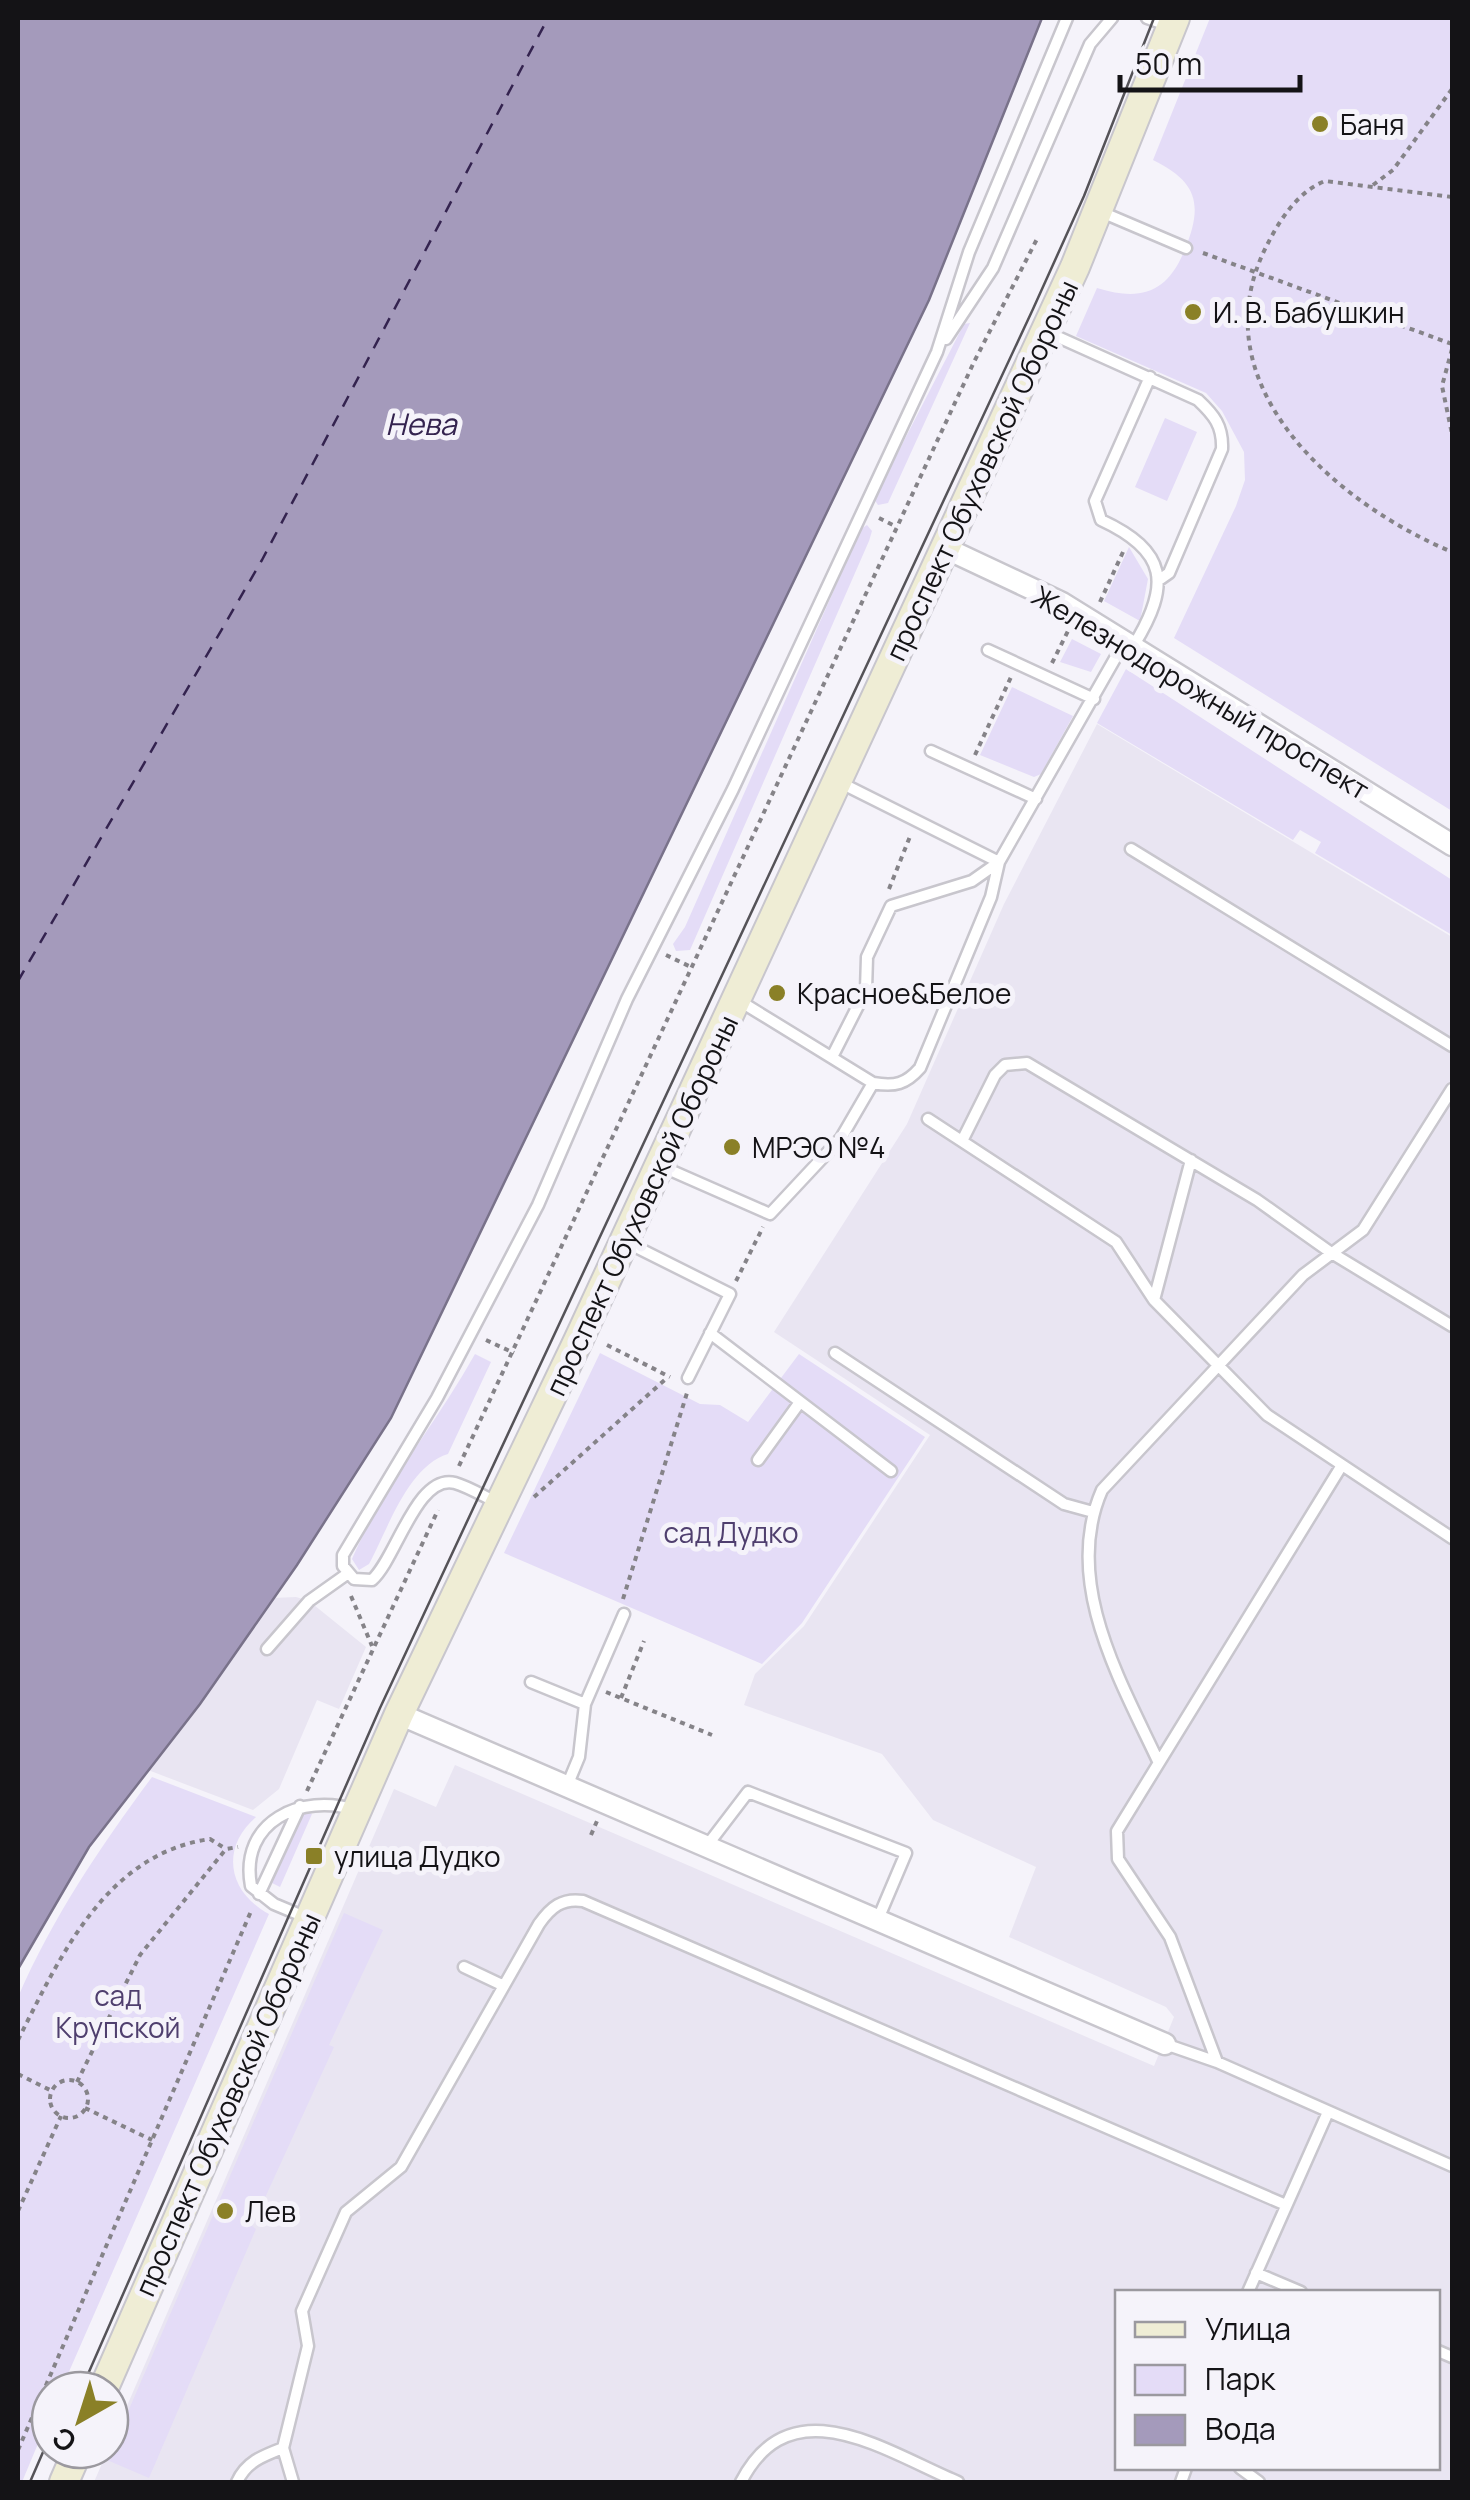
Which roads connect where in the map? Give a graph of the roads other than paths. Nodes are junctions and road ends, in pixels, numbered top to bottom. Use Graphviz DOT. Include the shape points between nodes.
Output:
graph roads {
  1 [pos="1067,18"];
  2 [pos="1112,18"];
  3 [pos="1164,21"];
  4 [pos="1099,211"];
  5 [pos="1186,248"];
  6 [pos="966,262"];
  7 [pos="993,268"];
  8 [pos="1045,331"];
  9 [pos="937,352"];
  10 [pos="1150,377"];
  11 [pos="945,548"];
  12 [pos="1159,580"];
  13 [pos="1130,643"];
  14 [pos="988,650"];
  15 [pos="1094,699"];
  16 [pos="930,751"];
  17 [pos="837,781"];
  18 [pos="1036,799"];
  19 [pos="1452,846"];
  20 [pos="1131,849"];
  21 [pos="1000,862"];
  22 [pos="736,999"];
  23 [pos="1452,1046"];
  24 [pos="832,1057"];
  25 [pos="873,1084"];
  26 [pos="1452,1089"];
  27 [pos="928,1119"];
  28 [pos="964,1139"];
  29 [pos="1191,1160"];
  30 [pos="660,1165"];
  31 [pos="624,1242"];
  32 [pos="1330,1252"];
  33 [pos="1154,1300"];
  34 [pos="1452,1326"];
  35 [pos="710,1333"];
  36 [pos="835,1353"];
  37 [pos="1214,1366"];
  38 [pos="688,1378"];
  39 [pos="800,1402"];
  40 [pos="758,1460"];
  41 [pos="1342,1465"];
  42 [pos="891,1470"];
  43 [pos="500,1504"];
  44 [pos="1093,1512"];
  45 [pos="1452,1538"];
  46 [pos="350,1576"];
  47 [pos="624,1614"];
  48 [pos="267,1649"];
  49 [pos="531,1682"];
  50 [pos="585,1704"];
  51 [pos="399,1714"];
  52 [pos="1158,1762"];
  53 [pos="566,1786"];
  54 [pos="300,1805"];
  55 [pos="356,1810"];
  56 [pos="706,1846"];
  57 [pos="258,1894"];
  58 [pos="308,1918"];
  59 [pos="878,1920"];
  60 [pos="464,1967"];
  61 [pos="502,1985"];
  62 [pos="1165,2044"];
  63 [pos="1217,2062"];
  64 [pos="1328,2112"];
  65 [pos="1452,2166"];
  66 [pos="1286,2205"];
  67 [pos="1256,2274"];
  68 [pos="1249,2290"];
  69 [pos="1296,2290"];
  70 [pos="112,2370"];
  71 [pos="283,2448"];
  72 [pos="237,2482"];
  73 [pos="292,2482"];
  74 [pos="742,2482"];
  75 [pos="958,2482"];
  1 -- 6 [label="lane"];
  2 -- 7 [label="lane" via="1090,44"];
  3 -- 4 [label="main road, проспект Обуховской Обороны"];
  4 -- 5 [label="lane"];
  4 -- 8 [label="main road, проспект Обуховской Обороны"];
  6 -- 7 [label="lane" via="984,272"];
  6 -- 9 [label="lane"];
  7 -- 9 [label="lane"];
  8 -- 10 [label="lane"];
  8 -- 11 [label="main road, проспект Обуховской Обороны"];
  9 -- 46 [label="lane" via="627,1000 538,1206 437,1398 342,1555"];
  10 -- 12 [label="lane" via="1094,501 1102,520 1131,534 1152,555"];
  10 -- 12 [label="lane" via="1198,400 1223,434 1169,573"];
  11 -- 13 [label="street, Железнодорожный проспект"];
  11 -- 17 [label="main road, проспект Обуховской Обороны"];
  12 -- 13 [label="lane" via="1151,618"];
  13 -- 15 [label="lane"];
  13 -- 19 [label="street, Железнодорожный проспект"];
  14 -- 15 [label="lane"];
  15 -- 18 [label="lane"];
  16 -- 18 [label="lane"];
  17 -- 21 [label="lane"];
  17 -- 22 [label="main road, проспект Обуховской Обороны"];
  18 -- 21 [label="lane"];
  20 -- 23 [label="lane"];
  21 -- 24 [label="lane" via="972,882 891,906 867,957 866,990"];
  21 -- 25 [label="lane" via="920,1068 908,1081"];
  22 -- 24 [label="lane"];
  22 -- 30 [label="main road, проспект Обуховской Обороны"];
  24 -- 25 [label="lane"];
  25 -- 30 [label="lane" via="841,1138 770,1214"];
  26 -- 32 [label="lane" via="1364,1230"];
  27 -- 28 [label="lane"];
  28 -- 29 [label="lane" via="996,1075 1027,1063"];
  28 -- 33 [label="lane" via="1116,1242"];
  29 -- 32 [label="lane"];
  29 -- 33 [label="lane"];
  30 -- 31 [label="main road, проспект Обуховской Обороны"];
  31 -- 35 [label="lane" via="730,1294"];
  31 -- 43 [label="main road, проспект Обуховской Обороны"];
  32 -- 34 [label="lane"];
  32 -- 37 [label="lane"];
  33 -- 37 [label="lane"];
  35 -- 38 [label="lane"];
  35 -- 39 [label="lane"];
  36 -- 44 [label="lane" via="1064,1504"];
  37 -- 41 [label="lane" via="1267,1415"];
  37 -- 44 [label="lane" via="1102,1490"];
  39 -- 40 [label="lane"];
  39 -- 42 [label="lane"];
  41 -- 45 [label="lane"];
  41 -- 52 [label="lane"];
  43 -- 46 [label="lane" via="452,1482 437,1484 423,1495 380,1573 362,1582"];
  43 -- 51 [label="main road, проспект Обуховской Обороны"];
  44 -- 52 [label="lane" via="1095,1612"];
  46 -- 48 [label="lane" via="308,1601"];
  47 -- 50 [label="lane"];
  49 -- 50 [label="lane"];
  50 -- 53 [label="lane" via="579,1756"];
  51 -- 53 [label="street"];
  51 -- 55 [label="main road, проспект Обуховской Обороны"];
  52 -- 63 [label="lane" via="1118,1831 1118,1859 1170,1937"];
  53 -- 56 [label="street"];
  54 -- 55 [label="lane" via="326,1802"];
  54 -- 57 [label="lane"];
  54 -- 57 [label="lane" via="268,1825 258,1842 249,1872"];
  55 -- 58 [label="main road, проспект Обуховской Обороны"];
  56 -- 59 [label="street"];
  56 -- 59 [label="lane" via="748,1792 906,1853"];
  57 -- 58 [label="lane"];
  58 -- 70 [label="main road, проспект Обуховской Обороны"];
  59 -- 62 [label="street"];
  60 -- 61 [label="lane"];
  61 -- 66 [label="lane" via="545,1915 568,1899 583,1901"];
  61 -- 71 [label="lane" via="400,2167 346,2212 302,2310 308,2346"];
  62 -- 63 [label="lane"];
  63 -- 64 [label="lane"];
  64 -- 65 [label="lane"];
  64 -- 66 [label="lane"];
  66 -- 67 [label="lane"];
  67 -- 68 [label="lane"];
  67 -- 69 [label="lane"];
  71 -- 72 [label="lane" via="256,2459"];
  71 -- 73 [label="lane"];
  74 -- 75 [label="lane" via="784,2437 829,2428"];
}
